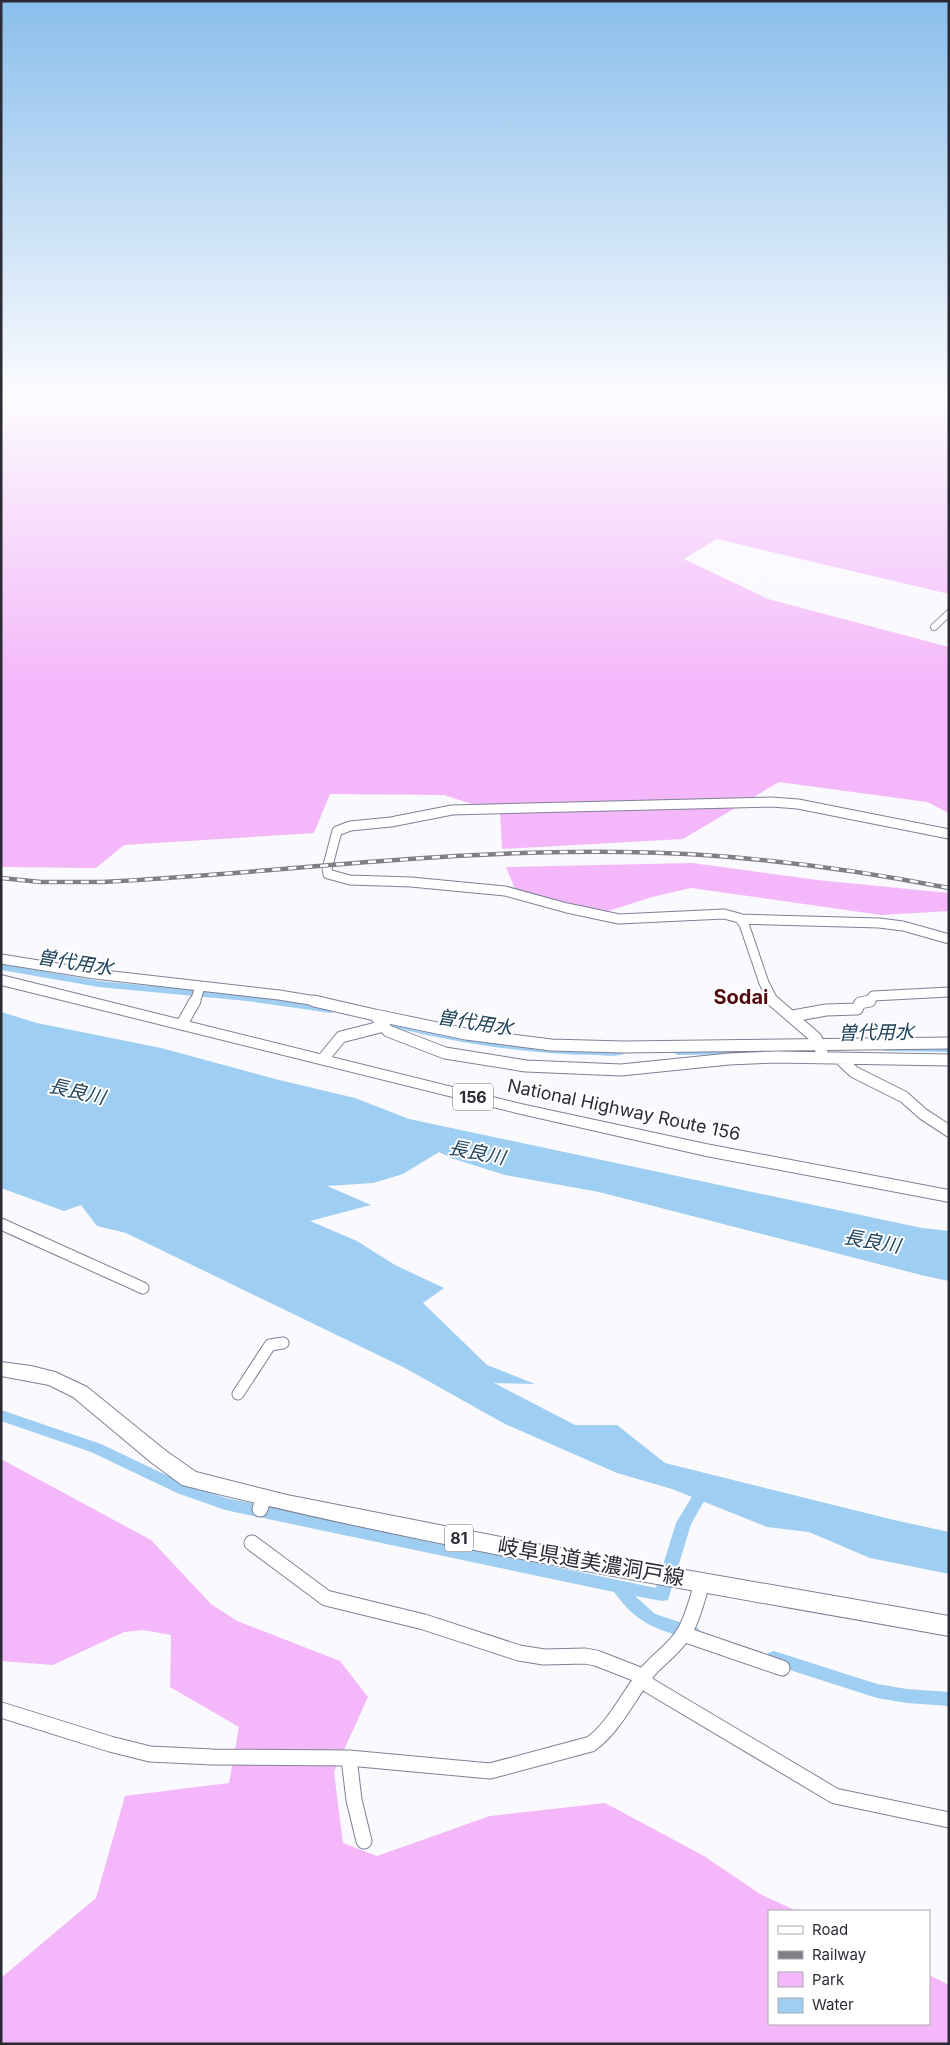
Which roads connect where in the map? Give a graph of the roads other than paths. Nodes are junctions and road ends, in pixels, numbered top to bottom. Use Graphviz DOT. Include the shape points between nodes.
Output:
graph roads {
  1 [pos="949,613"];
  2 [pos="934,627"];
  3 [pos="949,834"];
  4 [pos="740,919"];
  5 [pos="949,940"];
  6 [pos="1,959"];
  7 [pos="1,980"];
  8 [pos="198,991"];
  9 [pos="949,992"];
  10 [pos="793,1016"];
  11 [pos="379,1021"];
  12 [pos="182,1024"];
  13 [pos="949,1044"];
  14 [pos="823,1051"];
  15 [pos="726,1052"];
  16 [pos="839,1058"];
  17 [pos="323,1059"];
  18 [pos="949,1060"];
  19 [pos="949,1131"];
  20 [pos="949,1196"];
  21 [pos="1,1224"];
  22 [pos="143,1288"];
  23 [pos="283,1343"];
  24 [pos="1,1369"];
  25 [pos="238,1394"];
  26 [pos="252,1543"];
  27 [pos="702,1583"];
  28 [pos="949,1626"];
  29 [pos="686,1629"];
  30 [pos="782,1668"];
  31 [pos="642,1679"];
  32 [pos="1,1710"];
  33 [pos="349,1758"];
  34 [pos="949,1820"];
  35 [pos="364,1840"];
  1 -- 2 [label="street"];
  3 -- 4 [label="street" via="798,804 771,802 452,810 344,827 337,831 327,866 328,874 350,880 505,891 619,919 718,914"];
  4 -- 5 [label="street" via="885,923"];
  4 -- 10 [label="street" via="770,997"];
  6 -- 8 [label="street"];
  7 -- 12 [label="main road, National Highway Route 156 / 156"];
  8 -- 11 [label="street" via="280,995 329,1004"];
  8 -- 12 [label="street"];
  9 -- 10 [label="street" via="873,996 869,1002 860,1003 857,1009"];
  10 -- 14 [label="street" via="814,1034"];
  11 -- 15 [label="street" via="530,1044"];
  11 -- 15 [label="street" via="388,1031 445,1053 526,1066 621,1070"];
  11 -- 17 [label="street" via="341,1037"];
  12 -- 17 [label="main road, National Highway Route 156 / 156"];
  13 -- 14 [label="street"];
  14 -- 15 [label="street"];
  14 -- 16 [label="street"];
  16 -- 18 [label="street"];
  16 -- 19 [label="street" via="854,1072 904,1097"];
  17 -- 20 [label="main road, National Highway Route 156 / 156" via="521,1109 706,1150"];
  21 -- 22 [label="street"];
  23 -- 25 [label="street" via="270,1345"];
  24 -- 27 [label="main road, 岐阜県道美濃洞戸線 / 81" via="55,1379 80,1392 190,1479 262,1503"];
  26 -- 31 [label="street" via="326,1598 424,1622 519,1653 596,1658"];
  27 -- 28 [label="main road, 岐阜県道美濃洞戸線 / 81"];
  27 -- 29 [label="street"];
  29 -- 30 [label="street"];
  29 -- 31 [label="street" via="677,1644"];
  31 -- 33 [label="street" via="600,1738 591,1744 500,1770"];
  31 -- 34 [label="street" via="835,1796"];
  32 -- 33 [label="street" via="150,1754 212,1758"];
  33 -- 35 [label="street" via="359,1830"];
}
